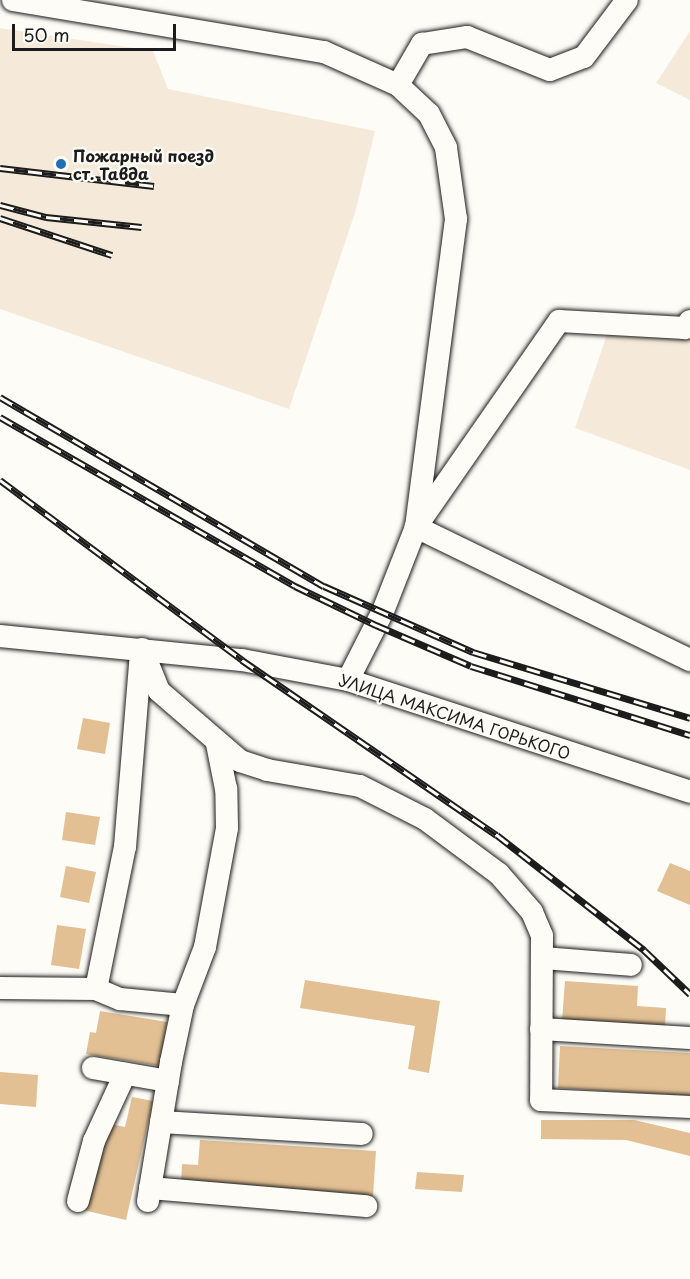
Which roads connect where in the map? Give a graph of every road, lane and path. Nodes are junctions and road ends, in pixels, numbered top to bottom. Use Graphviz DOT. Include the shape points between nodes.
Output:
graph roads {
  1 [pos="13,0"];
  2 [pos="627,0"];
  3 [pos="398,85"];
  4 [pos="690,321"];
  5 [pos="416,527"];
  6 [pos="0,636"];
  7 [pos="142,649"];
  8 [pos="690,660"];
  9 [pos="348,680"];
  10 [pos="217,744"];
  11 [pos="690,792"];
  12 [pos="543,958"];
  13 [pos="631,964"];
  14 [pos="0,988"];
  15 [pos="96,989"];
  16 [pos="183,1005"];
  17 [pos="541,1029"];
  18 [pos="690,1038"];
  19 [pos="93,1068"];
  20 [pos="125,1074"];
  21 [pos="168,1081"];
  22 [pos="690,1107"];
  23 [pos="161,1122"];
  24 [pos="362,1134"];
  25 [pos="78,1201"];
  26 [pos="366,1206"];
  1 -- 3 [label="street" via="324,52"];
  2 -- 3 [label="street" via="584,57 572,62 550,70 467,37 422,44"];
  3 -- 5 [label="street" via="429,114 446,148 456,219"];
  4 -- 5 [label="street" via="685,328 559,321"];
  5 -- 8 [label="street"];
  5 -- 9 [label="street" via="383,611"];
  6 -- 7 [label="street, УЛИЦА МАКСИМА ГОРЬКОГО"];
  7 -- 9 [label="street, УЛИЦА МАКСИМА ГОРЬКОГО" via="242,660"];
  7 -- 10 [label="street" via="159,691"];
  7 -- 15 [label="street" via="125,847"];
  9 -- 11 [label="street, УЛИЦА МАКСИМА ГОРЬКОГО"];
  10 -- 12 [label="street" via="240,760 267,770 360,786 425,819 499,874 532,912 542,936"];
  10 -- 16 [label="street" via="226,789 227,828 206,947"];
  12 -- 13 [label="street"];
  12 -- 17 [label="street"];
  14 -- 15 [label="street"];
  15 -- 16 [label="street" via="120,999"];
  16 -- 21 [label="street"];
  17 -- 18 [label="street"];
  17 -- 22 [label="street" via="541,1100"];
  19 -- 20 [label="street"];
  20 -- 21 [label="street"];
  20 -- 25 [label="street" via="94,1141"];
  21 -- 23 [label="street"];
  23 -- 24 [label="street"];
  23 -- 26 [label="street" via="149,1195"];
}
